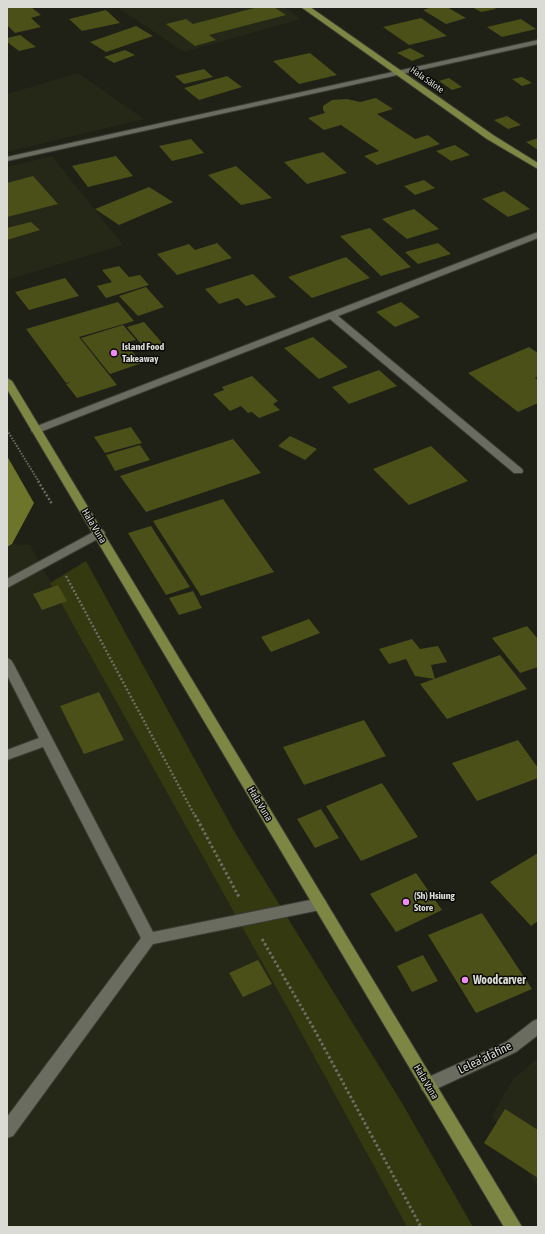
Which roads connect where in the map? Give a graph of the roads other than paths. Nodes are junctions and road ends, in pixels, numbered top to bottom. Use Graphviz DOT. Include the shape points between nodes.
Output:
graph roads {
  1 [pos="306,7"];
  2 [pos="538,42"];
  3 [pos="397,72"];
  4 [pos="7,159"];
  5 [pos="538,167"];
  6 [pos="538,235"];
  7 [pos="331,315"];
  8 [pos="7,381"];
  9 [pos="36,430"];
  10 [pos="518,471"];
  11 [pos="98,533"];
  12 [pos="7,584"];
  13 [pos="7,663"];
  14 [pos="46,740"];
  15 [pos="7,755"];
  16 [pos="320,904"];
  17 [pos="149,939"];
  18 [pos="538,1026"];
  19 [pos="428,1085"];
  20 [pos="7,1130"];
  21 [pos="514,1227"];
  1 -- 3 [label="main road, Hala Sālote"];
  2 -- 3 [label="street"];
  3 -- 4 [label="street"];
  3 -- 5 [label="main road, Hala Sālote"];
  6 -- 7 [label="street"];
  7 -- 9 [label="street"];
  7 -- 10 [label="street"];
  8 -- 9 [label="main road, Hala Vuna"];
  9 -- 11 [label="main road, Hala Vuna"];
  11 -- 12 [label="street"];
  11 -- 16 [label="main road, Hala Vuna"];
  13 -- 14 [label="street"];
  14 -- 15 [label="street"];
  14 -- 17 [label="street"];
  16 -- 17 [label="street"];
  16 -- 19 [label="main road, Hala Vuna"];
  17 -- 20 [label="street"];
  18 -- 19 [label="street, Lelea’afafine" via="511,1047"];
  19 -- 21 [label="main road, Hala Vuna"];
}
